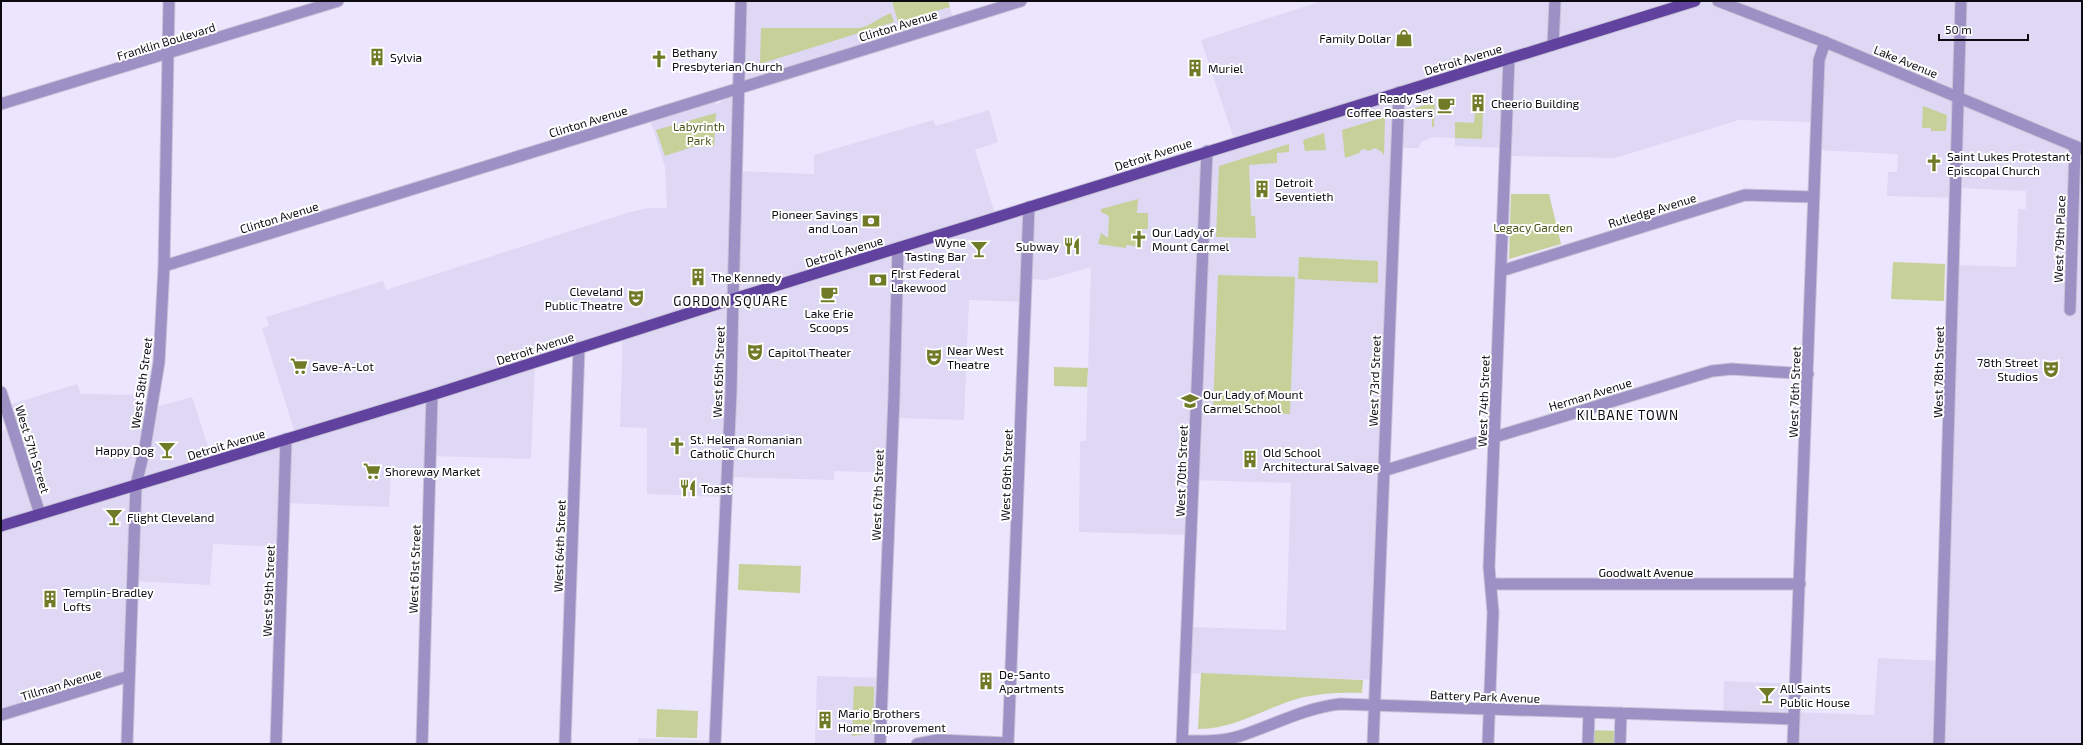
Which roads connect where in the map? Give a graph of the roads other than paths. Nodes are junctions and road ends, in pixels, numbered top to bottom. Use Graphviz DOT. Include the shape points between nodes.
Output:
graph roads {
  1 [pos="169,1"];
  2 [pos="338,1"];
  3 [pos="741,1"];
  4 [pos="1021,1"];
  5 [pos="1555,1"];
  6 [pos="1695,1"];
  7 [pos="1718,1"];
  8 [pos="1961,1"];
  9 [pos="1825,42"];
  10 [pos="1553,45"];
  11 [pos="168,54"];
  12 [pos="1509,59"];
  13 [pos="738,88"];
  14 [pos="1399,92"];
  15 [pos="1957,96"];
  16 [pos="1,104"];
  17 [pos="2078,147"];
  18 [pos="1207,151"];
  19 [pos="1814,198"];
  20 [pos="1029,207"];
  21 [pos="898,248"];
  22 [pos="164,266"];
  23 [pos="1501,271"];
  24 [pos="733,298"];
  25 [pos="2070,310"];
  26 [pos="579,348"];
  27 [pos="1808,374"];
  28 [pos="1,392"];
  29 [pos="432,395"];
  30 [pos="1494,437"];
  31 [pos="286,439"];
  32 [pos="1383,471"];
  33 [pos="136,485"];
  34 [pos="40,514"];
  35 [pos="1,526"];
  36 [pos="1492,584"];
  37 [pos="1800,584"];
  38 [pos="129,676"];
  39 [pos="1374,705"];
  40 [pos="1490,709"];
  41 [pos="1589,712"];
  42 [pos="1621,713"];
  43 [pos="1,716"];
  44 [pos="1793,719"];
  45 [pos="1182,742"];
  46 [pos="128,744"];
  47 [pos="276,744"];
  48 [pos="422,744"];
  49 [pos="565,744"];
  50 [pos="715,744"];
  51 [pos="880,744"];
  52 [pos="917,744"];
  53 [pos="1008,744"];
  54 [pos="1373,744"];
  55 [pos="1488,744"];
  56 [pos="1588,744"];
  57 [pos="1620,744"];
  58 [pos="1793,744"];
  59 [pos="1939,744"];
  1 -- 11 [label="street, West 58th Street"];
  2 -- 11 [label="street, Franklin Boulevard"];
  3 -- 13 [label="street, West 65th Street"];
  4 -- 13 [label="street, Clinton Avenue"];
  5 -- 10 [label="street"];
  6 -- 10 [label="main road, Detroit Avenue"];
  7 -- 9 [label="street, Lake Avenue"];
  8 -- 15 [label="street, West 78th Street"];
  9 -- 15 [label="street, Lake Avenue"];
  9 -- 19 [label="street, West 76th Street" via="1819,60"];
  10 -- 12 [label="main road, Detroit Avenue"];
  11 -- 16 [label="street, Franklin Boulevard"];
  11 -- 22 [label="street, West 58th Street"];
  12 -- 14 [label="main road, Detroit Avenue"];
  12 -- 23 [label="street, West 74th Street"];
  13 -- 22 [label="street, Clinton Avenue"];
  13 -- 24 [label="street, West 65th Street"];
  14 -- 18 [label="main road, Detroit Avenue"];
  14 -- 32 [label="street, West 73rd Street"];
  15 -- 17 [label="street, Lake Avenue"];
  15 -- 59 [label="street, West 78th Street"];
  17 -- 25 [label="street, West 79th Place"];
  18 -- 20 [label="main road, Detroit Avenue"];
  18 -- 45 [label="street, West 70th Street"];
  19 -- 23 [label="street, Rutledge Avenue" via="1745,195"];
  19 -- 27 [label="street, West 76th Street"];
  20 -- 21 [label="main road, Detroit Avenue"];
  20 -- 53 [label="street, West 69th Street"];
  21 -- 24 [label="main road, Detroit Avenue"];
  21 -- 51 [label="street, West 67th Street" via="895,389"];
  22 -- 33 [label="street, West 58th Street" via="160,362"];
  23 -- 30 [label="street, West 74th Street"];
  24 -- 26 [label="main road, Detroit Avenue"];
  24 -- 50 [label="street, West 65th Street"];
  26 -- 29 [label="main road, Detroit Avenue"];
  26 -- 49 [label="street, West 64th Street"];
  27 -- 30 [label="street, Herman Avenue" via="1732,369 1712,371"];
  27 -- 37 [label="street, West 76th Street"];
  28 -- 34 [label="street, West 57th Street"];
  29 -- 31 [label="main road, Detroit Avenue"];
  29 -- 48 [label="street, West 61st Street"];
  30 -- 32 [label="street, Herman Avenue"];
  30 -- 36 [label="street, West 74th Street" via="1489,566"];
  31 -- 33 [label="main road, Detroit Avenue"];
  31 -- 47 [label="street, West 59th Street"];
  32 -- 39 [label="street, West 73rd Street"];
  33 -- 34 [label="main road, Detroit Avenue"];
  33 -- 38 [label="street, West 58th Street"];
  34 -- 35 [label="main road, Detroit Avenue"];
  36 -- 37 [label="street, Goodwalt Avenue"];
  36 -- 40 [label="street, West 74th Street"];
  37 -- 44 [label="street, West 76th Street"];
  38 -- 43 [label="street, Tillman Avenue"];
  38 -- 46 [label="street, West 58th Street"];
  39 -- 40 [label="street, Battery Park Avenue"];
  39 -- 45 [label="street, Battery Park Avenue" via="1322,706 1239,736 1213,742"];
  39 -- 54 [label="street, West 73rd Street"];
  40 -- 41 [label="street, Battery Park Avenue"];
  40 -- 55 [label="street, West 74th Street"];
  41 -- 42 [label="street, Battery Park Avenue"];
  41 -- 56 [label="street"];
  42 -- 44 [label="street, Battery Park Avenue"];
  42 -- 57 [label="street"];
  44 -- 58 [label="street, West 76th Street"];
  52 -- 53 [label="street" via="938,740"];
}
